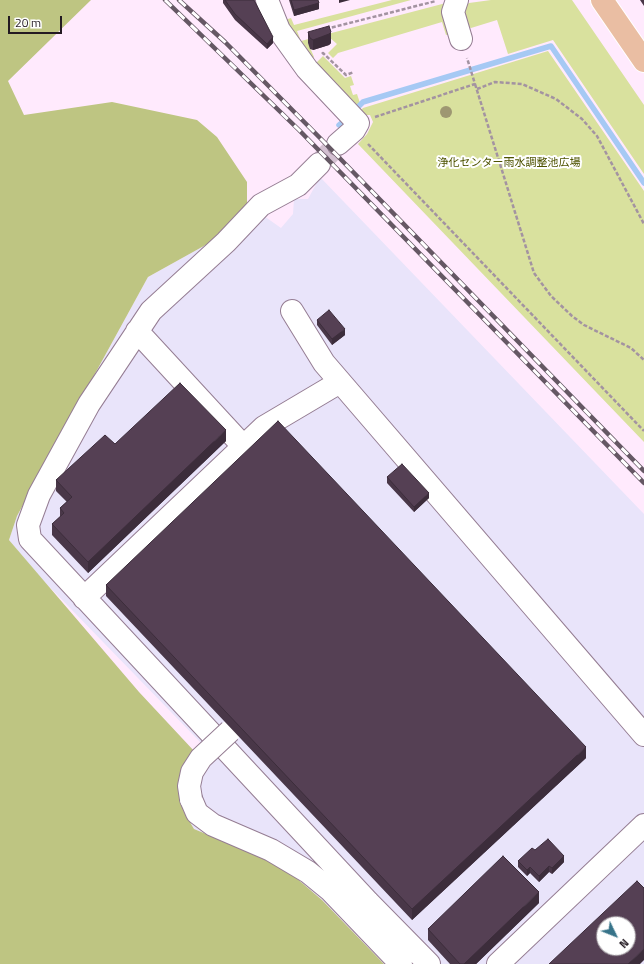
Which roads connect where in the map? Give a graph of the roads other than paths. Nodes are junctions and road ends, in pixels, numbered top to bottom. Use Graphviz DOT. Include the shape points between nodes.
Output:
graph roads {
  1 [pos="267,0"];
  2 [pos="457,0"];
  3 [pos="602,0"];
  4 [pos="461,40"];
  5 [pos="644,60"];
  6 [pos="338,144"];
  7 [pos="319,164"];
  8 [pos="292,311"];
  9 [pos="137,332"];
  10 [pos="340,382"];
  11 [pos="244,447"];
  12 [pos="84,598"];
  13 [pos="230,731"];
  14 [pos="644,735"];
  15 [pos="644,826"];
  16 [pos="401,964"];
  17 [pos="429,964"];
  18 [pos="498,964"];
  1 -- 6 [label="street" via="279,30 302,62 361,124"];
  2 -- 4 [label="street" via="453,12"];
  3 -- 5 [label="main road"];
  7 -- 9 [label="street" via="298,185 261,205 226,242 161,301"];
  8 -- 10 [label="street" via="324,363"];
  9 -- 11 [label="street"];
  9 -- 12 [label="street" via="86,410 39,495 28,525 30,540"];
  10 -- 11 [label="street" via="264,427"];
  10 -- 14 [label="street"];
  11 -- 12 [label="street"];
  12 -- 17 [label="street"];
  13 -- 16 [label="street, bridge" via="200,758 192,772 188,786 197,814 213,825 271,850 308,872 330,890"];
  15 -- 18 [label="street"];
}
